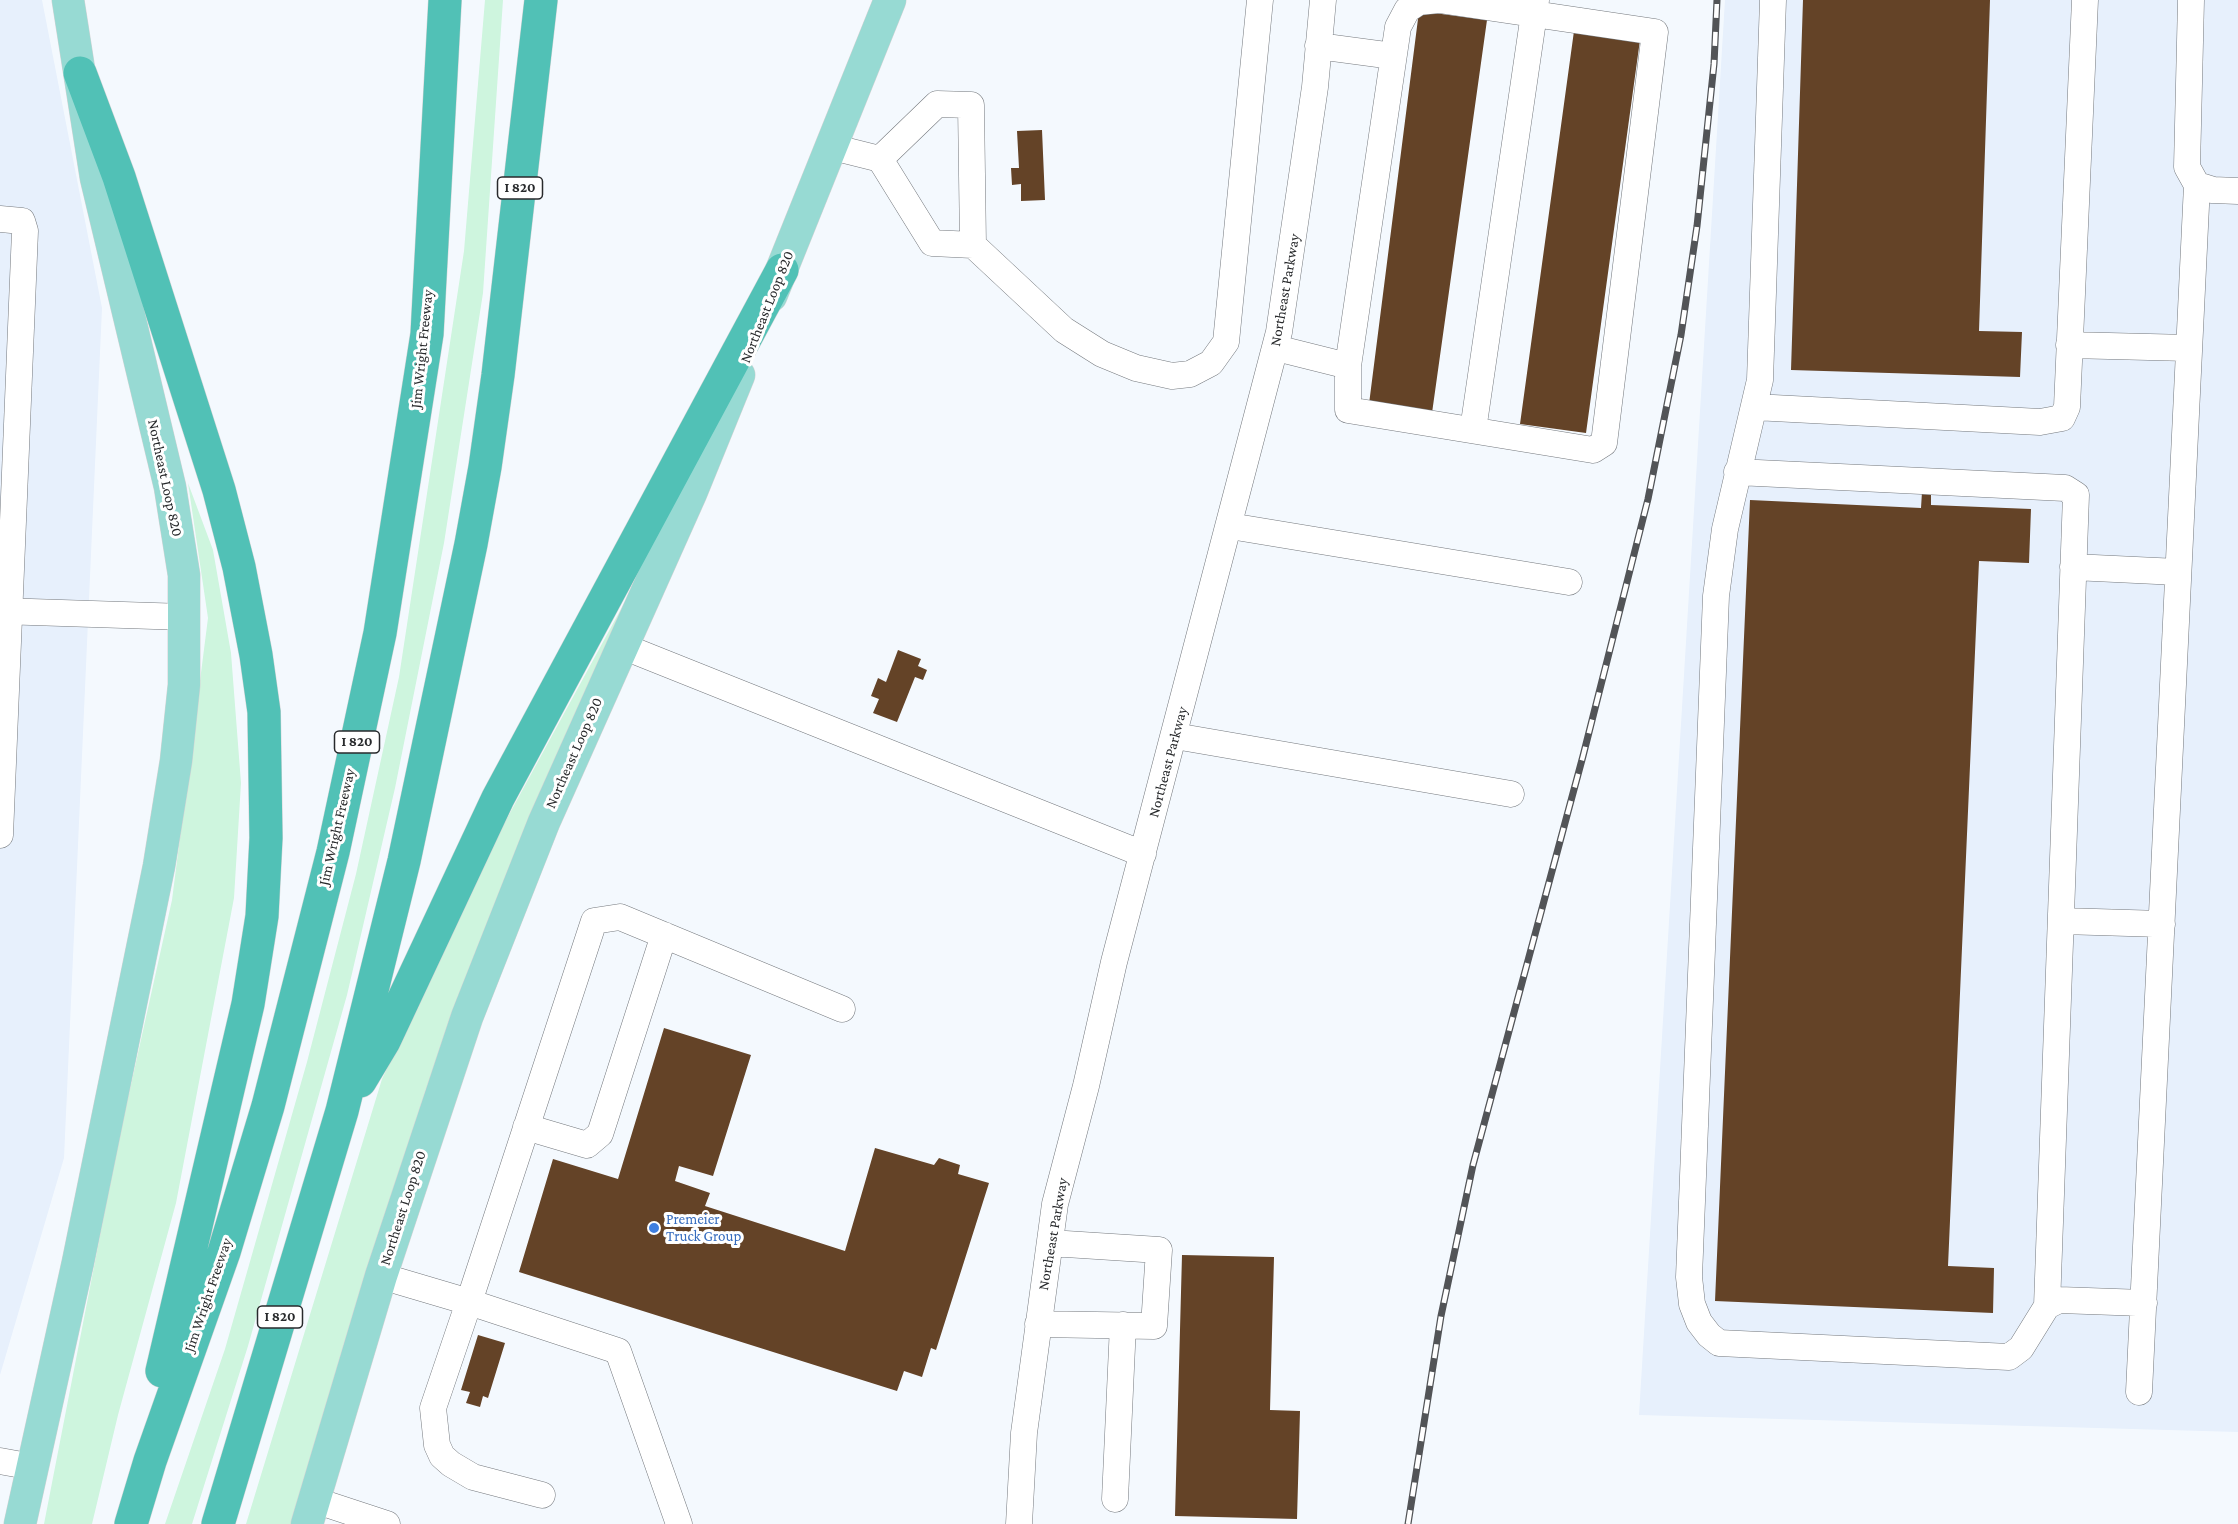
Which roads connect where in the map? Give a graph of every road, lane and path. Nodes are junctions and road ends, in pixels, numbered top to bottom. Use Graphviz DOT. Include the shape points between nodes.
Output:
graph roads {
  1 [pos="68,0"];
  2 [pos="445,0"];
  3 [pos="541,0"];
  4 [pos="890,0"];
  5 [pos="1260,0"];
  6 [pos="1323,0"];
  7 [pos="1439,0"];
  8 [pos="1773,0"];
  9 [pos="2085,0"];
  10 [pos="2191,0"];
  11 [pos="1536,7"];
  12 [pos="1318,46"];
  13 [pos="1393,57"];
  14 [pos="80,73"];
  15 [pos="832,147"];
  16 [pos="880,159"];
  17 [pos="2197,185"];
  18 [pos="2238,191"];
  19 [pos="0,219"];
  20 [pos="974,244"];
  21 [pos="782,270"];
  22 [pos="2070,345"];
  23 [pos="1276,348"];
  24 [pos="2189,348"];
  25 [pos="1348,366"];
  26 [pos="1754,407"];
  27 [pos="1473,430"];
  28 [pos="1737,472"];
  29 [pos="1230,526"];
  30 [pos="2073,567"];
  31 [pos="2178,572"];
  32 [pos="1569,582"];
  33 [pos="4,611"];
  34 [pos="185,617"];
  35 [pos="622,646"];
  36 [pos="1174,736"];
  37 [pos="1511,794"];
  38 [pos="0,835"];
  39 [pos="1143,854"];
  40 [pos="2062,921"];
  41 [pos="2162,924"];
  42 [pos="664,935"];
  43 [pos="842,1009"];
  44 [pos="342,1111"];
  45 [pos="526,1127"];
  46 [pos="1050,1243"];
  47 [pos="381,1276"];
  48 [pos="469,1302"];
  49 [pos="2144,1303"];
  50 [pos="2047,1306"];
  51 [pos="1038,1324"];
  52 [pos="1123,1325"];
  53 [pos="2139,1392"];
  54 [pos="0,1461"];
  55 [pos="150,1461"];
  56 [pos="33,1467"];
  57 [pos="542,1495"];
  58 [pos="1115,1499"];
  59 [pos="310,1512"];
  60 [pos="20,1524"];
  61 [pos="131,1524"];
  62 [pos="218,1524"];
  63 [pos="387,1524"];
  64 [pos="680,1524"];
  65 [pos="1019,1524"];
  1 -- 14 [label="main road, Northeast Loop 820"];
  2 -- 55 [label="highway, Jim Wright Freeway / I 820" via="427,334 380,633 333,852 268,1106 224,1252"];
  3 -- 44 [label="highway, I 820" via="498,375 471,544 404,861"];
  4 -- 15 [label="main road, Northeast Loop 820"];
  5 -- 20 [label="street" via="1226,342 1211,363 1190,374 1172,376 1136,368 1102,354 1064,330"];
  6 -- 12 [label="street, Northeast Parkway"];
  7 -- 11 [label="street"];
  7 -- 13 [label="street" via="1419,2 1407,10 1398,27"];
  8 -- 26 [label="street" via="1760,380"];
  9 -- 22 [label="street"];
  10 -- 17 [label="street" via="2187,166"];
  11 -- 27 [label="street"];
  11 -- 27 [label="street" via="1655,32 1604,443 1593,450"];
  12 -- 13 [label="street"];
  12 -- 23 [label="street, Northeast Parkway" via="1292,256"];
  13 -- 25 [label="street"];
  14 -- 34 [label="main road, Northeast Loop 820" via="96,177 170,487 184,575"];
  14 -- 55 [label="highway" via="119,177 219,490 239,567 264,712 266,838 252,982 160,1379"];
  15 -- 16 [label="street"];
  15 -- 21 [label="main road, Northeast Loop 820"];
  16 -- 20 [label="street" via="932,243"];
  16 -- 20 [label="street" via="937,104 971,105"];
  17 -- 18 [label="street"];
  17 -- 24 [label="street"];
  19 -- 33 [label="street" via="22,221 25,231"];
  21 -- 35 [label="main road, Northeast Loop 820" via="691,493"];
  21 -- 44 [label="highway" via="498,798 384,1041"];
  22 -- 24 [label="street"];
  22 -- 26 [label="street" via="2067,407 2062,418 2040,422"];
  23 -- 25 [label="street"];
  23 -- 29 [label="street, Northeast Parkway"];
  24 -- 31 [label="street"];
  25 -- 27 [label="street" via="1348,410"];
  26 -- 28 [label="street"];
  28 -- 30 [label="street" via="2065,488 2076,495"];
  28 -- 50 [label="street" via="1716,596 1689,1277 1692,1304 1708,1335 1719,1343 2009,1357 2021,1348"];
  29 -- 32 [label="street"];
  29 -- 36 [label="street, Northeast Parkway"];
  30 -- 31 [label="street"];
  30 -- 40 [label="street"];
  31 -- 41 [label="street"];
  33 -- 34 [label="street"];
  33 -- 38 [label="street"];
  34 -- 56 [label="main road, Northeast Loop 820" via="184,685 159,866"];
  35 -- 39 [label="street"];
  35 -- 47 [label="main road, Northeast Loop 820" via="544,822 466,1017"];
  36 -- 37 [label="street"];
  36 -- 39 [label="street, Northeast Parkway"];
  39 -- 46 [label="street, Northeast Parkway" via="1055,1204"];
  40 -- 41 [label="street"];
  40 -- 50 [label="street"];
  41 -- 49 [label="street"];
  42 -- 43 [label="street"];
  42 -- 45 [label="street" via="600,1134 587,1145"];
  42 -- 45 [label="street" via="620,917 594,921"];
  44 -- 62 [label="highway, I 820"];
  45 -- 48 [label="street"];
  46 -- 51 [label="street, Northeast Parkway"];
  46 -- 52 [label="street" via="1158,1250 1154,1326"];
  47 -- 48 [label="street"];
  47 -- 59 [label="main road, Northeast Loop 820"];
  48 -- 57 [label="street" via="433,1408 437,1445 451,1464 473,1476"];
  48 -- 64 [label="street" via="618,1351"];
  49 -- 50 [label="street" via="2059,1300"];
  49 -- 53 [label="street"];
  51 -- 52 [label="street"];
  51 -- 65 [label="street, Northeast Parkway" via="1024,1433"];
  52 -- 58 [label="street"];
  54 -- 56 [label="street"];
  55 -- 61 [label="highway, Jim Wright Freeway / I 820"];
  56 -- 60 [label="main road, Northeast Loop 820"];
  59 -- 63 [label="street"];
}
